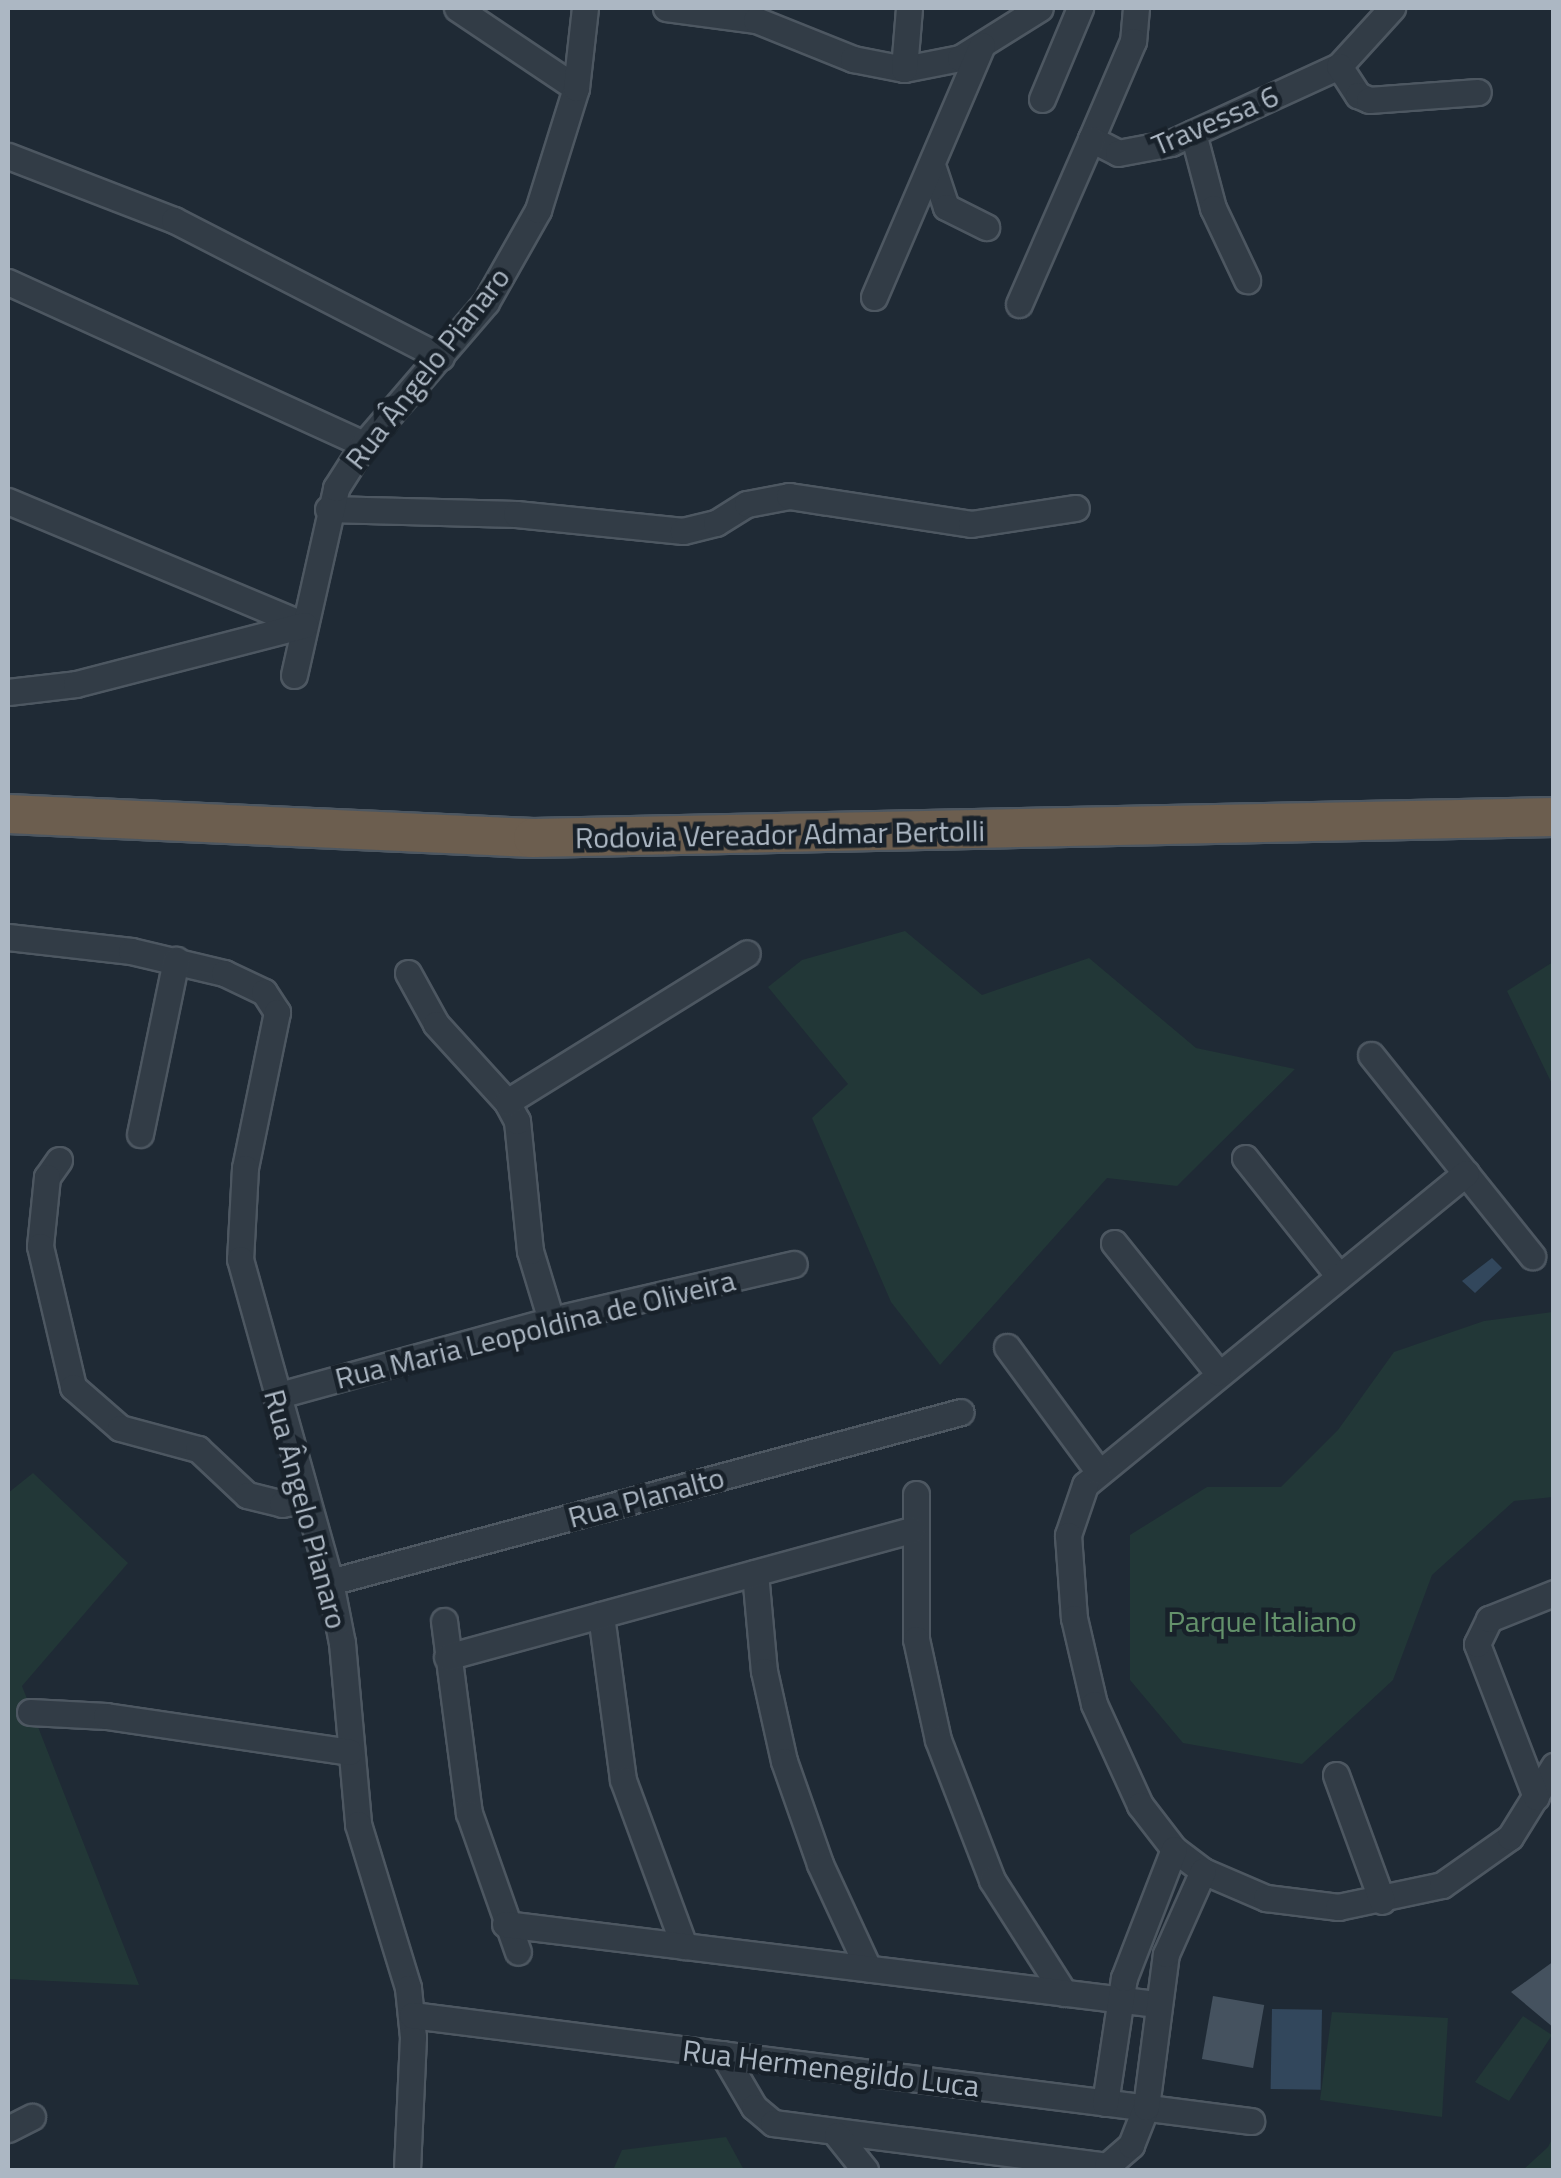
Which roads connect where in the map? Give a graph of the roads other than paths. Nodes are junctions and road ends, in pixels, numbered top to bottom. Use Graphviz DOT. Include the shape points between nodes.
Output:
graph roads {
  1 [pos="458,8"];
  2 [pos="584,8"];
  3 [pos="666,8"];
  4 [pos="909,8"];
  5 [pos="1040,8"];
  6 [pos="1080,8"];
  7 [pos="1136,8"];
  8 [pos="1392,8"];
  9 [pos="982,44"];
  10 [pos="1338,66"];
  11 [pos="904,69"];
  12 [pos="576,88"];
  13 [pos="1478,92"];
  14 [pos="1042,99"];
  15 [pos="1193,133"];
  16 [pos="1091,139"];
  17 [pos="8,156"];
  18 [pos="932,165"];
  19 [pos="986,228"];
  20 [pos="1247,280"];
  21 [pos="8,282"];
  22 [pos="874,298"];
  23 [pos="1019,304"];
  24 [pos="441,357"];
  25 [pos="364,444"];
  26 [pos="8,500"];
  27 [pos="1076,508"];
  28 [pos="328,509"];
  29 [pos="304,626"];
  30 [pos="294,675"];
  31 [pos="8,692"];
  32 [pos="8,814"];
  33 [pos="1554,817"];
  34 [pos="8,938"];
  35 [pos="747,954"];
  36 [pos="176,960"];
  37 [pos="408,973"];
  38 [pos="1371,1055"];
  39 [pos="508,1102"];
  40 [pos="140,1134"];
  41 [pos="1244,1158"];
  42 [pos="60,1160"];
  43 [pos="1466,1173"];
  44 [pos="1114,1242"];
  45 [pos="1532,1256"];
  46 [pos="794,1264"];
  47 [pos="1339,1276"];
  48 [pos="551,1320"];
  49 [pos="1007,1348"];
  50 [pos="1218,1373"];
  51 [pos="276,1396"];
  52 [pos="962,1412"];
  53 [pos="1098,1470"];
  54 [pos="916,1494"];
  55 [pos="306,1499"];
  56 [pos="912,1530"];
  57 [pos="755,1574"];
  58 [pos="330,1582"];
  59 [pos="1554,1593"];
  60 [pos="601,1616"];
  61 [pos="444,1621"];
  62 [pos="447,1657"];
  63 [pos="30,1712"];
  64 [pos="350,1752"];
  65 [pos="1554,1766"];
  66 [pos="1336,1775"];
  67 [pos="1536,1798"];
  68 [pos="1174,1848"];
  69 [pos="1202,1872"];
  70 [pos="1382,1901"];
  71 [pos="506,1924"];
  72 [pos="684,1946"];
  73 [pos="518,1952"];
  74 [pos="868,1968"];
  75 [pos="1064,1993"];
  76 [pos="1119,2000"];
  77 [pos="1157,2004"];
  78 [pos="412,2015"];
  79 [pos="723,2054"];
  80 [pos="1105,2102"];
  81 [pos="1146,2108"];
  82 [pos="32,2117"];
  83 [pos="1251,2121"];
  84 [pos="8,2129"];
  85 [pos="836,2135"];
  86 [pos="1026,2166"];
  87 [pos="407,2170"];
  88 [pos="865,2170"];
  1 -- 12 [label="street"];
  2 -- 12 [label="street, Rua Ângelo Pianaro"];
  3 -- 11 [label="street" via="756,20 853,59"];
  4 -- 11 [label="street"];
  5 -- 9 [label="street"];
  6 -- 14 [label="street"];
  7 -- 16 [label="street" via="1134,41"];
  8 -- 10 [label="street, Travessa 6"];
  9 -- 11 [label="street" via="942,65"];
  9 -- 18 [label="street"];
  10 -- 13 [label="street" via="1369,100"];
  10 -- 15 [label="street, Travessa 6"];
  12 -- 24 [label="street, Rua Ângelo Pianaro" via="553,172 521,244"];
  15 -- 16 [label="street, Travessa 6" via="1134,153"];
  15 -- 20 [label="street" via="1214,208"];
  16 -- 23 [label="street"];
  17 -- 24 [label="street" via="194,229"];
  18 -- 19 [label="street" via="946,207"];
  18 -- 22 [label="street"];
  21 -- 25 [label="street"];
  24 -- 25 [label="street, Rua Ângelo Pianaro"];
  25 -- 28 [label="street, Rua Ângelo Pianaro"];
  26 -- 29 [label="street"];
  27 -- 28 [label="street" via="970,524 790,496 747,504 683,532 533,516"];
  28 -- 29 [label="street, Rua Ângelo Pianaro"];
  29 -- 30 [label="street, Rua Ângelo Pianaro"];
  29 -- 31 [label="street" via="76,684"];
  32 -- 33 [label="highway, Rodovia Vereador Admar Bertolli" via="533,838"];
  34 -- 36 [label="street"];
  35 -- 39 [label="street"];
  36 -- 40 [label="street"];
  36 -- 51 [label="street, Rua Ângelo Pianaro" via="253,984 274,1004 276,1026 245,1168 239,1230 245,1289"];
  37 -- 39 [label="street" via="436,1024"];
  38 -- 43 [label="street"];
  39 -- 48 [label="street" via="517,1121 528,1238"];
  41 -- 47 [label="street"];
  42 -- 55 [label="street" via="47,1177 40,1246 73,1387 120,1428 198,1449 248,1495 282,1504"];
  43 -- 45 [label="street"];
  43 -- 47 [label="street"];
  44 -- 50 [label="street"];
  46 -- 48 [label="street, Rua Maria Leopoldina de Oliveira"];
  47 -- 50 [label="street"];
  48 -- 51 [label="street, Rua Maria Leopoldina de Oliveira"];
  49 -- 53 [label="street"];
  50 -- 53 [label="street"];
  51 -- 55 [label="street, Rua Ângelo Pianaro"];
  52 -- 58 [label="street, Rua Planalto"];
  53 -- 68 [label="street" via="1075,1499 1068,1535 1082,1662 1123,1778"];
  54 -- 56 [label="street"];
  55 -- 58 [label="street, Rua Ângelo Pianaro"];
  56 -- 57 [label="street"];
  56 -- 75 [label="street" via="916,1640 952,1787 992,1880"];
  57 -- 60 [label="street"];
  57 -- 74 [label="street" via="764,1671 784,1761 820,1864"];
  58 -- 64 [label="street, Rua Ângelo Pianaro" via="344,1657"];
  59 -- 67 [label="street" via="1489,1620 1478,1644"];
  60 -- 62 [label="street"];
  60 -- 72 [label="street" via="623,1780"];
  61 -- 62 [label="street"];
  62 -- 71 [label="street" via="469,1813"];
  63 -- 64 [label="street" via="106,1716"];
  64 -- 78 [label="street, Rua Ângelo Pianaro" via="358,1824 402,1960"];
  65 -- 67 [label="street"];
  66 -- 70 [label="street"];
  67 -- 70 [label="street" via="1510,1837 1468,1872"];
  68 -- 69 [label="street"];
  68 -- 76 [label="street" via="1141,1922"];
  69 -- 70 [label="street" via="1300,1904"];
  69 -- 77 [label="street" via="1172,1934"];
  71 -- 72 [label="street"];
  71 -- 73 [label="street"];
  72 -- 74 [label="street"];
  74 -- 75 [label="street"];
  75 -- 76 [label="street"];
  76 -- 77 [label="street"];
  76 -- 80 [label="street"];
  77 -- 81 [label="street"];
  78 -- 79 [label="street, Rua Hermenegildo Luca"];
  78 -- 87 [label="street, Rua Ângelo Pianaro"];
  79 -- 80 [label="street, Rua Hermenegildo Luca"];
  79 -- 85 [label="street" via="762,2115"];
  80 -- 81 [label="street, Rua Hermenegildo Luca"];
  81 -- 83 [label="street, Rua Hermenegildo Luca"];
  81 -- 86 [label="street" via="1131,2145 1107,2166"];
  82 -- 84 [label="street"];
  85 -- 86 [label="street"];
  85 -- 88 [label="street"];
}
